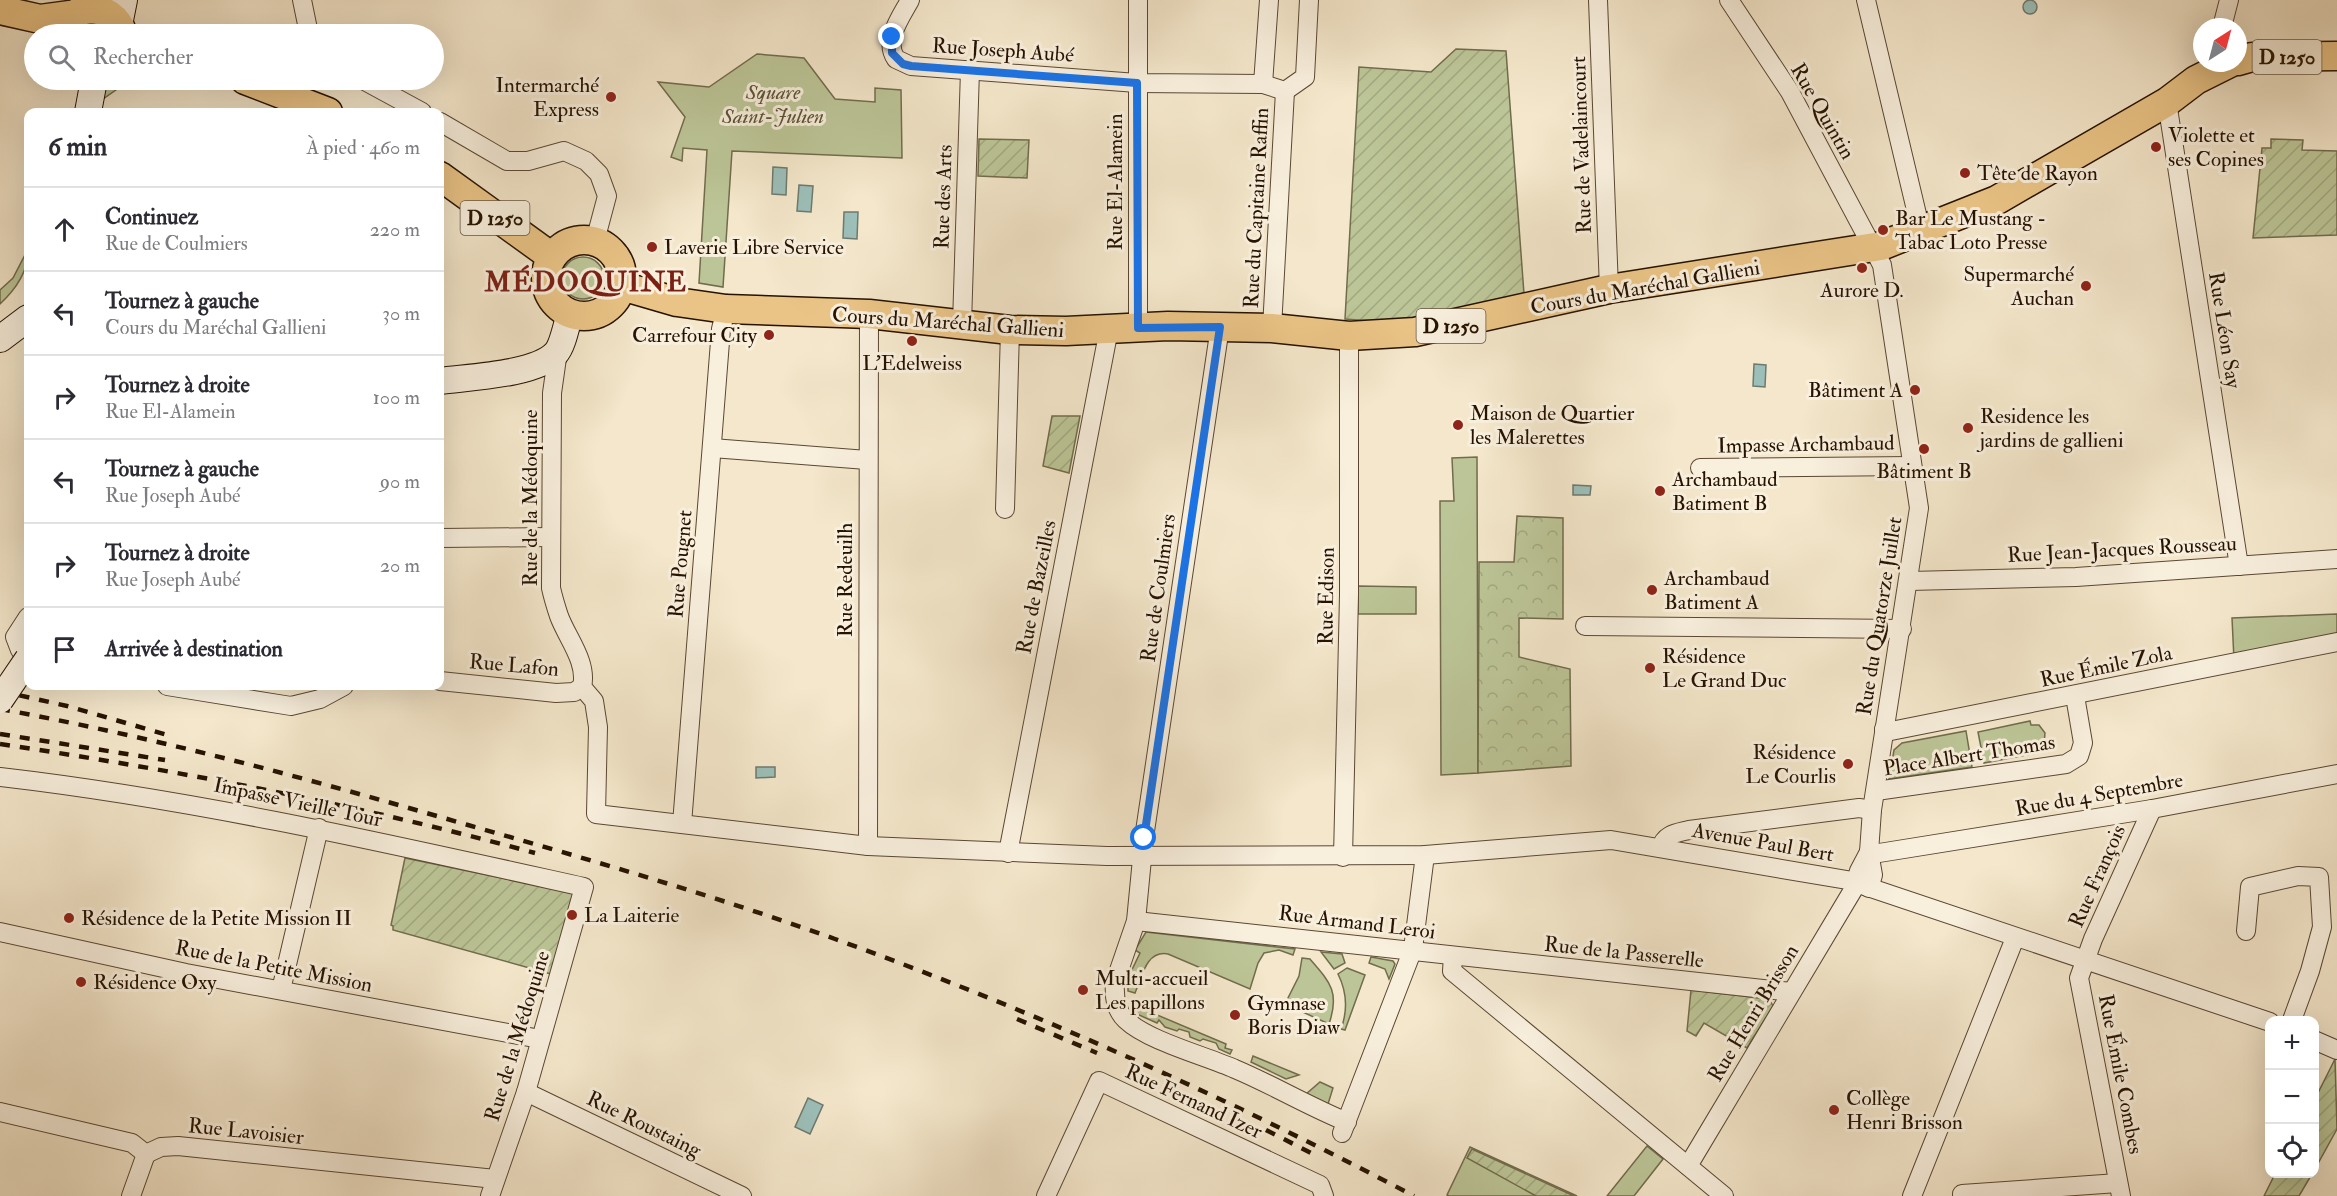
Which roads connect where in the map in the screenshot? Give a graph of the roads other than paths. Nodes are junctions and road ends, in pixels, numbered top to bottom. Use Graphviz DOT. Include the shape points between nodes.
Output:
graph roads {
  1 [pos="302,0"];
  2 [pos="910,0"];
  3 [pos="1138,0"];
  4 [pos="1269,0"];
  5 [pos="1310,0"];
  6 [pos="1598,0"];
  7 [pos="1729,0"];
  8 [pos="1866,0"];
  9 [pos="2229,0"];
  10 [pos="0,10"];
  11 [pos="74,15"];
  12 [pos="2224,18"];
  13 [pos="0,23"];
  14 [pos="120,24"];
  15 [pos="307,24"];
  16 [pos="24,33"];
  17 [pos="2337,56"];
  18 [pos="2247,58"];
  19 [pos="970,70"];
  20 [pos="2212,72"];
  21 [pos="1137,83"];
  22 [pos="1263,84"];
  23 [pos="92,90"];
  24 [pos="271,90"];
  25 [pos="381,90"];
  26 [pos="1285,91"];
  27 [pos="2167,102"];
  28 [pos="89,108"];
  29 [pos="318,108"];
  30 [pos="415,108"];
  31 [pos="444,124"];
  32 [pos="444,179"];
  33 [pos="1922,231"];
  34 [pos="595,241"];
  35 [pos="1872,248"];
  36 [pos="552,257"];
  37 [pos="622,286"];
  38 [pos="1610,289"];
  39 [pos="726,309"];
  40 [pos="570,314"];
  41 [pos="869,314"];
  42 [pos="24,321"];
  43 [pos="962,324"];
  44 [pos="1220,327"];
  45 [pos="1138,328"];
  46 [pos="1272,328"];
  47 [pos="1109,329"];
  48 [pos="1010,330"];
  49 [pos="1349,336"];
  50 [pos="0,339"];
  51 [pos="558,351"];
  52 [pos="444,380"];
  53 [pos="712,448"];
  54 [pos="867,460"];
  55 [pos="1912,466"];
  56 [pos="1700,468"];
  57 [pos="1005,509"];
  58 [pos="551,537"];
  59 [pos="444,538"];
  60 [pos="2337,559"];
  61 [pos="2239,566"];
  62 [pos="1909,581"];
  63 [pos="24,623"];
  64 [pos="1585,626"];
  65 [pos="1902,629"];
  66 [pos="2337,642"];
  67 [pos="24,651"];
  68 [pos="24,658"];
  69 [pos="444,681"];
  70 [pos="582,687"];
  71 [pos="192,690"];
  72 [pos="337,690"];
  73 [pos="2075,696"];
  74 [pos="0,700"];
  75 [pos="1884,729"];
  76 [pos="2337,774"];
  77 [pos="0,777"];
  78 [pos="1876,791"];
  79 [pos="2152,809"];
  80 [pos="1872,810"];
  81 [pos="596,814"];
  82 [pos="682,824"];
  83 [pos="319,828"];
  84 [pos="868,846"];
  85 [pos="1661,848"];
  86 [pos="1869,852"];
  87 [pos="1008,853"];
  88 [pos="1143,855"];
  89 [pos="1425,855"];
  90 [pos="1343,857"];
  91 [pos="1862,886"];
  92 [pos="584,887"];
  93 [pos="1136,921"];
  94 [pos="2246,931"];
  95 [pos="0,932"];
  96 [pos="2015,938"];
  97 [pos="1413,949"];
  98 [pos="1453,956"];
  99 [pos="2084,962"];
  100 [pos="281,990"];
  101 [pos="1791,992"];
  102 [pos="2293,1016"];
  103 [pos="2265,1020"];
  104 [pos="540,1039"];
  105 [pos="2319,1042"];
  106 [pos="2337,1050"];
  107 [pos="526,1092"];
  108 [pos="0,1112"];
  109 [pos="146,1154"];
  110 [pos="1688,1166"];
  111 [pos="493,1188"];
  112 [pos="2119,1190"];
  113 [pos="1322,1191"];
  114 [pos="1962,1194"];
  115 [pos="130,1196"];
  116 [pos="742,1196"];
  117 [pos="1046,1196"];
  118 [pos="1725,1196"];
  119 [pos="1912,1196"];
  1 -- 15 [label="street"];
  2 -- 19 [label="street, Rue Joseph Aubé" via="892,37 896,59 911,66"];
  3 -- 21 [label="street, Rue El-Alamein"];
  4 -- 22 [label="street"];
  5 -- 26 [label="street" via="1305,78"];
  6 -- 38 [label="street, Rue de Vadelaincourt"];
  7 -- 35 [label="street, Rue Quintin" via="1790,92"];
  8 -- 33 [label="street"];
  9 -- 12 [label="street"];
  10 -- 11 [label="main road" via="40,19"];
  11 -- 14 [label="main road" via="98,10"];
  13 -- 16 [label="main road"];
  17 -- 18 [label="main road, Cours du Maréchal Gallieni / D 1250"];
  19 -- 21 [label="street, Rue Joseph Aubé"];
  19 -- 43 [label="street, Rue des Arts"];
  20 -- 27 [label="main road, Cours du Maréchal Gallieni / D 1250"];
  21 -- 22 [label="street, Rue Joseph Aubé"];
  21 -- 45 [label="street, Rue El-Alamein"];
  22 -- 26 [label="street, Rue Joseph Aubé"];
  23 -- 28 [label="street"];
  24 -- 29 [label="main road"];
  25 -- 30 [label="street"];
  26 -- 46 [label="street, Rue du Capitaine Raffin"];
  27 -- 33 [label="main road, Cours du Maréchal Gallieni / D 1250" via="1997,200"];
  27 -- 61 [label="street, Rue Léon Say"];
  31 -- 34 [label="street" via="507,161 528,161 564,151 586,161 599,174 607,196"];
  32 -- 36 [label="main road, D 1250"];
  33 -- 35 [label="main road, Cours du Maréchal Gallieni / D 1250"];
  34 -- 36 [label="main road" via="571,242"];
  34 -- 37 [label="main road" via="614,254 620,264"];
  35 -- 38 [label="main road, Cours du Maréchal Gallieni / D 1250"];
  35 -- 55 [label="street, Rue du Quatorze Juillet" via="1882,265"];
  36 -- 40 [label="main road" via="546,279 548,290 553,300"];
  37 -- 39 [label="main road, Cours du Maréchal Gallieni / D 1250" via="677,302"];
  37 -- 40 [label="main road" via="609,309 584,317"];
  38 -- 49 [label="main road, Cours du Maréchal Gallieni / D 1250" via="1444,327"];
  39 -- 41 [label="main road, Cours du Maréchal Gallieni / D 1250"];
  39 -- 53 [label="street, Rue Pougnet"];
  40 -- 51 [label="street"];
  41 -- 43 [label="main road, Cours du Maréchal Gallieni / D 1250"];
  41 -- 54 [label="street, Rue Redeuilh"];
  42 -- 50 [label="street"];
  43 -- 48 [label="main road, Cours du Maréchal Gallieni / D 1250"];
  44 -- 45 [label="main road, Cours du Maréchal Gallieni / D 1250"];
  44 -- 46 [label="main road, Cours du Maréchal Gallieni / D 1250"];
  44 -- 88 [label="street, Rue de Coulmiers"];
  45 -- 47 [label="main road, Cours du Maréchal Gallieni / D 1250"];
  46 -- 49 [label="main road, Cours du Maréchal Gallieni / D 1250"];
  47 -- 48 [label="main road, Cours du Maréchal Gallieni / D 1250"];
  47 -- 87 [label="street, Rue de Bazeilles"];
  48 -- 57 [label="street"];
  49 -- 90 [label="street, Rue Edison"];
  51 -- 52 [label="street" via="536,366"];
  51 -- 58 [label="street, Rue de la Médoquine" via="552,393"];
  53 -- 54 [label="street"];
  53 -- 82 [label="street, Rue Pougnet"];
  54 -- 84 [label="street, Rue Redeuilh"];
  55 -- 56 [label="street, Impasse Archambaud"];
  55 -- 62 [label="street, Rue du Quatorze Juillet" via="1919,508"];
  58 -- 59 [label="street"];
  58 -- 70 [label="street, Rue de la Médoquine" via="551,588 581,663 585,678"];
  60 -- 61 [label="street, Rue Jean-Jacques Rousseau"];
  61 -- 62 [label="street, Rue Jean-Jacques Rousseau" via="2076,577"];
  62 -- 65 [label="street, Rue du Quatorze Juillet"];
  63 -- 67 [label="street" via="15,637"];
  64 -- 65 [label="street"];
  65 -- 75 [label="street, Rue du Quatorze Juillet"];
  66 -- 73 [label="street, Rue Émile Zola"];
  68 -- 74 [label="street, bridge"];
  69 -- 70 [label="street, Rue Lafon" via="556,693 574,692"];
  70 -- 81 [label="street, Rue de la Médoquine" via="594,701 598,728"];
  71 -- 72 [label="street" via="291,706"];
  73 -- 75 [label="street, Rue Émile Zola" via="1891,731"];
  73 -- 78 [label="street, Place Albert Thomas" via="2082,742 2079,756 2066,764"];
  75 -- 78 [label="street, Rue du Quatorze Juillet"];
  76 -- 79 [label="street, Rue du 4 Septembre"];
  77 -- 83 [label="street, Impasse Vieille Tour" via="180,801"];
  78 -- 80 [label="street, Rue du Quatorze Juillet"];
  79 -- 86 [label="street, Rue du 4 Septembre"];
  79 -- 99 [label="street, Rue François"];
  80 -- 85 [label="street" via="1859,808 1689,830 1670,835"];
  80 -- 86 [label="street, Rue du Quatorze Juillet"];
  81 -- 82 [label="street, Avenue Paul Bert"];
  82 -- 84 [label="street, Avenue Paul Bert"];
  83 -- 92 [label="street, Impasse Vieille Tour"];
  83 -- 100 [label="street"];
  84 -- 87 [label="street, Avenue Paul Bert"];
  85 -- 89 [label="street, Avenue Paul Bert" via="1611,840"];
  85 -- 91 [label="street, Avenue Paul Bert"];
  86 -- 91 [label="street, Rue du Quatorze Juillet" via="1874,875"];
  87 -- 88 [label="street, Avenue Paul Bert"];
  88 -- 90 [label="street, Avenue Paul Bert"];
  88 -- 93 [label="street"];
  89 -- 90 [label="street, Avenue Paul Bert"];
  89 -- 97 [label="street"];
  91 -- 96 [label="street"];
  91 -- 101 [label="street, Rue Henri Brisson"];
  92 -- 104 [label="street, Rue de la Médoquine"];
  93 -- 97 [label="street, Rue Armand Leroi"];
  93 -- 97 [label="street" via="1114,982 1116,1002 1125,1019 1143,1031 1238,1070 1345,1127"];
  94 -- 102 [label="street" via="2250,887 2298,876 2319,877 2322,927"];
  95 -- 100 [label="street, Rue de la Petite Mission"];
  96 -- 99 [label="street"];
  96 -- 119 [label="street"];
  97 -- 98 [label="street, Rue Armand Leroi"];
  98 -- 101 [label="street, Rue de la Passerelle"];
  98 -- 110 [label="street, Rue Armand Leroi" via="1452,971"];
  99 -- 103 [label="street"];
  99 -- 112 [label="street, Rue Émile Combes" via="2079,978"];
  100 -- 104 [label="street, Rue de la Petite Mission"];
  101 -- 110 [label="street, Rue Henri Brisson"];
  104 -- 107 [label="street, Rue de la Médoquine"];
  105 -- 106 [label="street"];
  107 -- 111 [label="street, Rue de la Médoquine"];
  107 -- 116 [label="street, Rue Roustaing"];
  108 -- 109 [label="street" via="132,1143"];
  109 -- 111 [label="street, Rue Lavoisier" via="161,1147 178,1146"];
  109 -- 115 [label="street"];
  110 -- 118 [label="street, Rue Armand Leroi"];
  112 -- 114 [label="street"];
  113 -- 117 [label="street, Rue Fernand Izer" via="1099,1080"];
}
